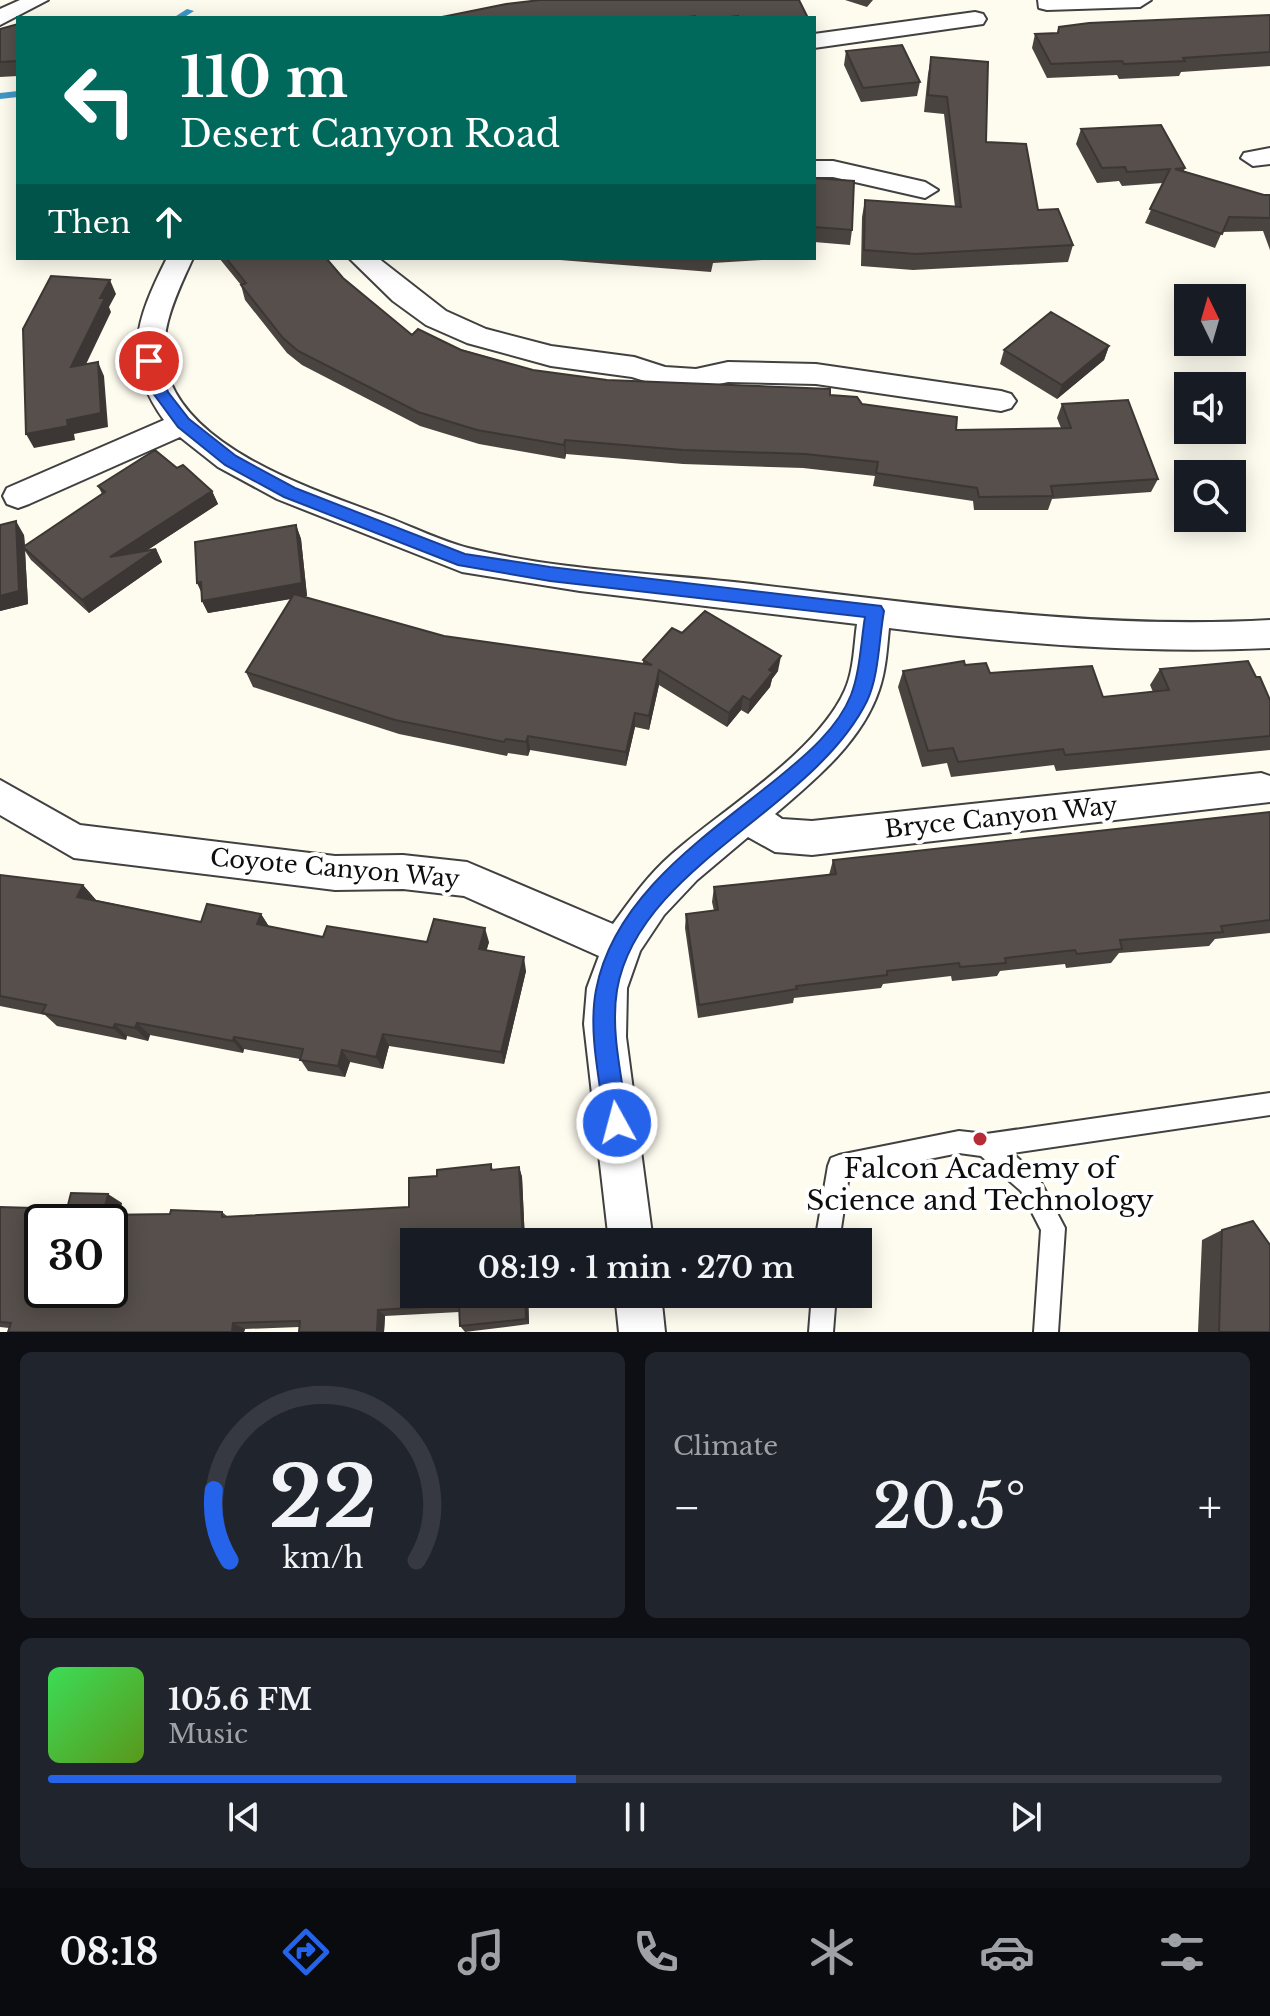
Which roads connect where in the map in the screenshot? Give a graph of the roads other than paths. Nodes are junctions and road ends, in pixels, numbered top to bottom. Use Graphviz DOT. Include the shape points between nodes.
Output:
graph roads {
  1 [pos="37,0"];
  2 [pos="1140,0"];
  3 [pos="1047,3"];
  4 [pos="0,18"];
  5 [pos="975,19"];
  6 [pos="816,41"];
  7 [pos="816,169"];
  8 [pos="925,190"];
  9 [pos="179,260"];
  10 [pos="364,260"];
  11 [pos="1001,401"];
  12 [pos="184,423"];
  13 [pos="18,496"];
  14 [pos="875,611"];
  15 [pos="1270,634"];
  16 [pos="1261,789"];
  17 [pos="0,796"];
  18 [pos="747,815"];
  19 [pos="621,947"];
  20 [pos="1270,1104"];
  21 [pos="986,1145"];
  22 [pos="629,1228"];
  23 [pos="829,1228"];
  24 [pos="639,1308"];
  25 [pos="823,1308"];
  26 [pos="642,1332"];
  27 [pos="821,1332"];
  28 [pos="1046,1332"];
  1 -- 4 [label="street"];
  2 -- 3 [label="street"];
  5 -- 6 [label="street"];
  7 -- 8 [label="street"];
  9 -- 12 [label="street" via="158,301 149,361 161,393"];
  10 -- 11 [label="street" via="436,318 477,336 551,356 634,367 664,377 816,374"];
  12 -- 13 [label="street"];
  12 -- 14 [label="street" via="230,461 290,493 464,560"];
  14 -- 15 [label="street" via="1062,635 1195,641"];
  14 -- 18 [label="street" via="860,696 845,722 806,766"];
  16 -- 18 [label="street, Bryce Canyon Way" via="812,838 775,835"];
  17 -- 19 [label="street, Coyote Canyon Way" via="74,841 335,873 403,872 467,879"];
  18 -- 19 [label="street" via="647,906"];
  19 -- 22 [label="street" via="606,990 606,1035"];
  20 -- 21 [label="lane"];
  21 -- 23 [label="lane" via="959,1142 839,1166"];
  21 -- 28 [label="lane" via="1029,1183 1053,1228"];
  24 -- 26 [label="street"];
  25 -- 27 [label="lane"];
}
